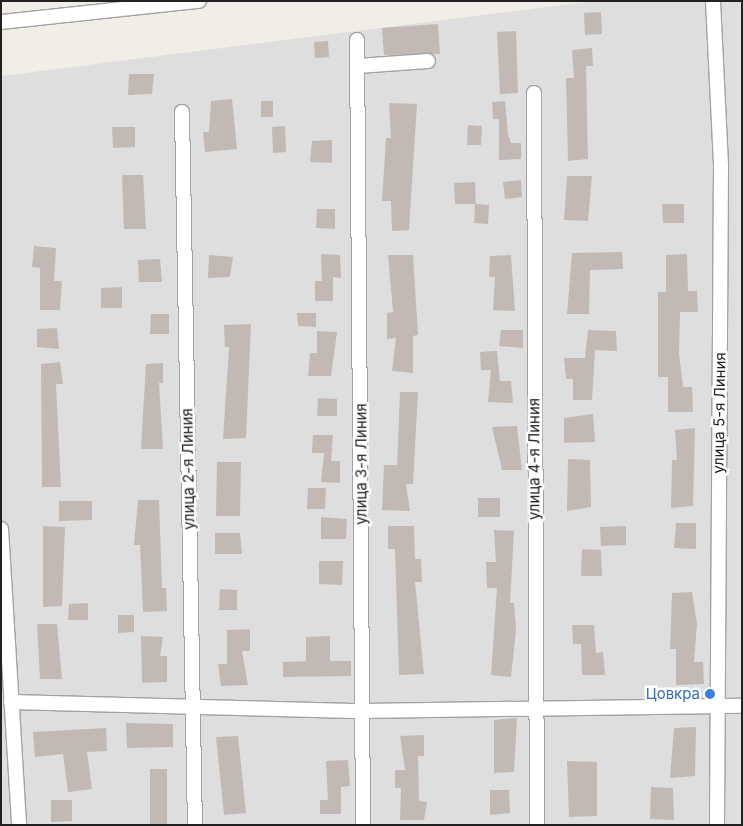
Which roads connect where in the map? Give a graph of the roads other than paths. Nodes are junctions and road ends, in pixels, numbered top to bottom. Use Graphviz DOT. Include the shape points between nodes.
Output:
graph roads {
  1 [pos="199,1"];
  2 [pos="713,1"];
  3 [pos="98,7"];
  4 [pos="1,22"];
  5 [pos="357,40"];
  6 [pos="428,61"];
  7 [pos="358,66"];
  8 [pos="534,93"];
  9 [pos="182,112"];
  10 [pos="1,528"];
  11 [pos="11,702"];
  12 [pos="192,706"];
  13 [pos="742,706"];
  14 [pos="715,707"];
  15 [pos="535,709"];
  16 [pos="362,711"];
  17 [pos="19,825"];
  18 [pos="195,825"];
  19 [pos="363,825"];
  20 [pos="537,825"];
  21 [pos="716,825"];
  1 -- 3 [label="street"];
  2 -- 14 [label="street, улица 5-я Линия" via="721,167"];
  3 -- 4 [label="street"];
  5 -- 7 [label="street, улица 3-я Линия"];
  6 -- 7 [label="street"];
  7 -- 16 [label="street, улица 3-я Линия"];
  8 -- 15 [label="street, улица 4-я Линия"];
  9 -- 12 [label="street, улица 2-я Линия"];
  10 -- 11 [label="street"];
  11 -- 12 [label="street"];
  11 -- 17 [label="street"];
  12 -- 16 [label="street"];
  12 -- 18 [label="street, улица 2-я Линия"];
  13 -- 14 [label="street"];
  14 -- 15 [label="street"];
  14 -- 21 [label="street, улица 5-я Линия"];
  15 -- 16 [label="street"];
  15 -- 20 [label="street, улица 4-я Линия"];
  16 -- 19 [label="street, улица 3-я Линия"];
}
